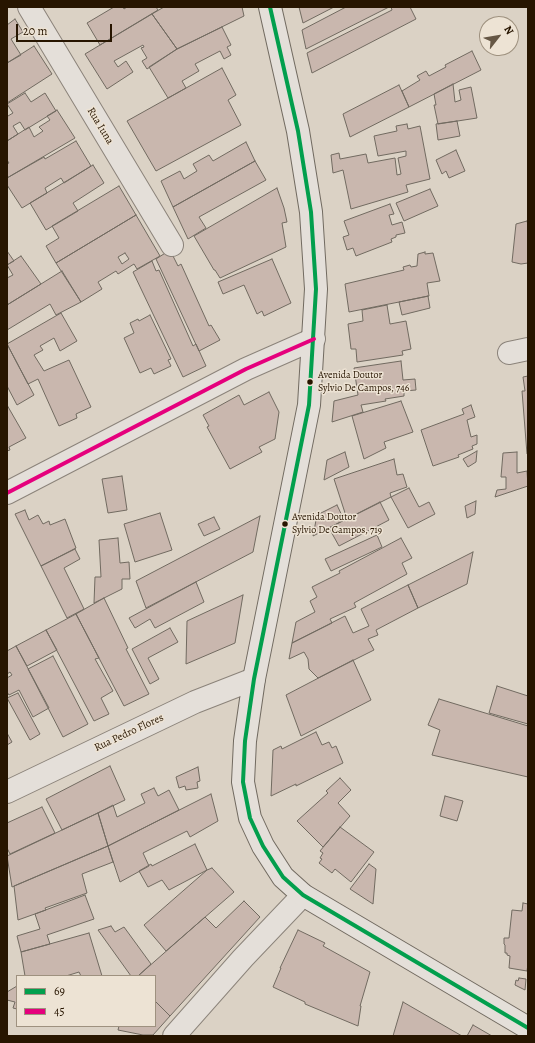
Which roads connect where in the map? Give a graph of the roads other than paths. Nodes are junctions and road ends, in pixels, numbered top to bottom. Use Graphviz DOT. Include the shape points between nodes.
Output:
graph roads {
  1 [pos="28,7"];
  2 [pos="270,7"];
  3 [pos="172,245"];
  4 [pos="314,339"];
  5 [pos="7,493"];
  6 [pos="254,679"];
  7 [pos="7,792"];
  8 [pos="303,895"];
  9 [pos="528,1028"];
  10 [pos="174,1036"];
  1 -- 3 [label="main road, Rua Iuna"];
  2 -- 4 [label="main road" via="298,131 311,212 316,289"];
  4 -- 5 [label="main road" via="246,369"];
  4 -- 6 [label="main road" via="309,405"];
  6 -- 7 [label="main road, Rua Pedro Flores" via="182,708"];
  6 -- 8 [label="main road" via="245,742 243,782 250,818 263,846 283,877"];
  8 -- 9 [label="main road"];
  8 -- 10 [label="main road"];
}
